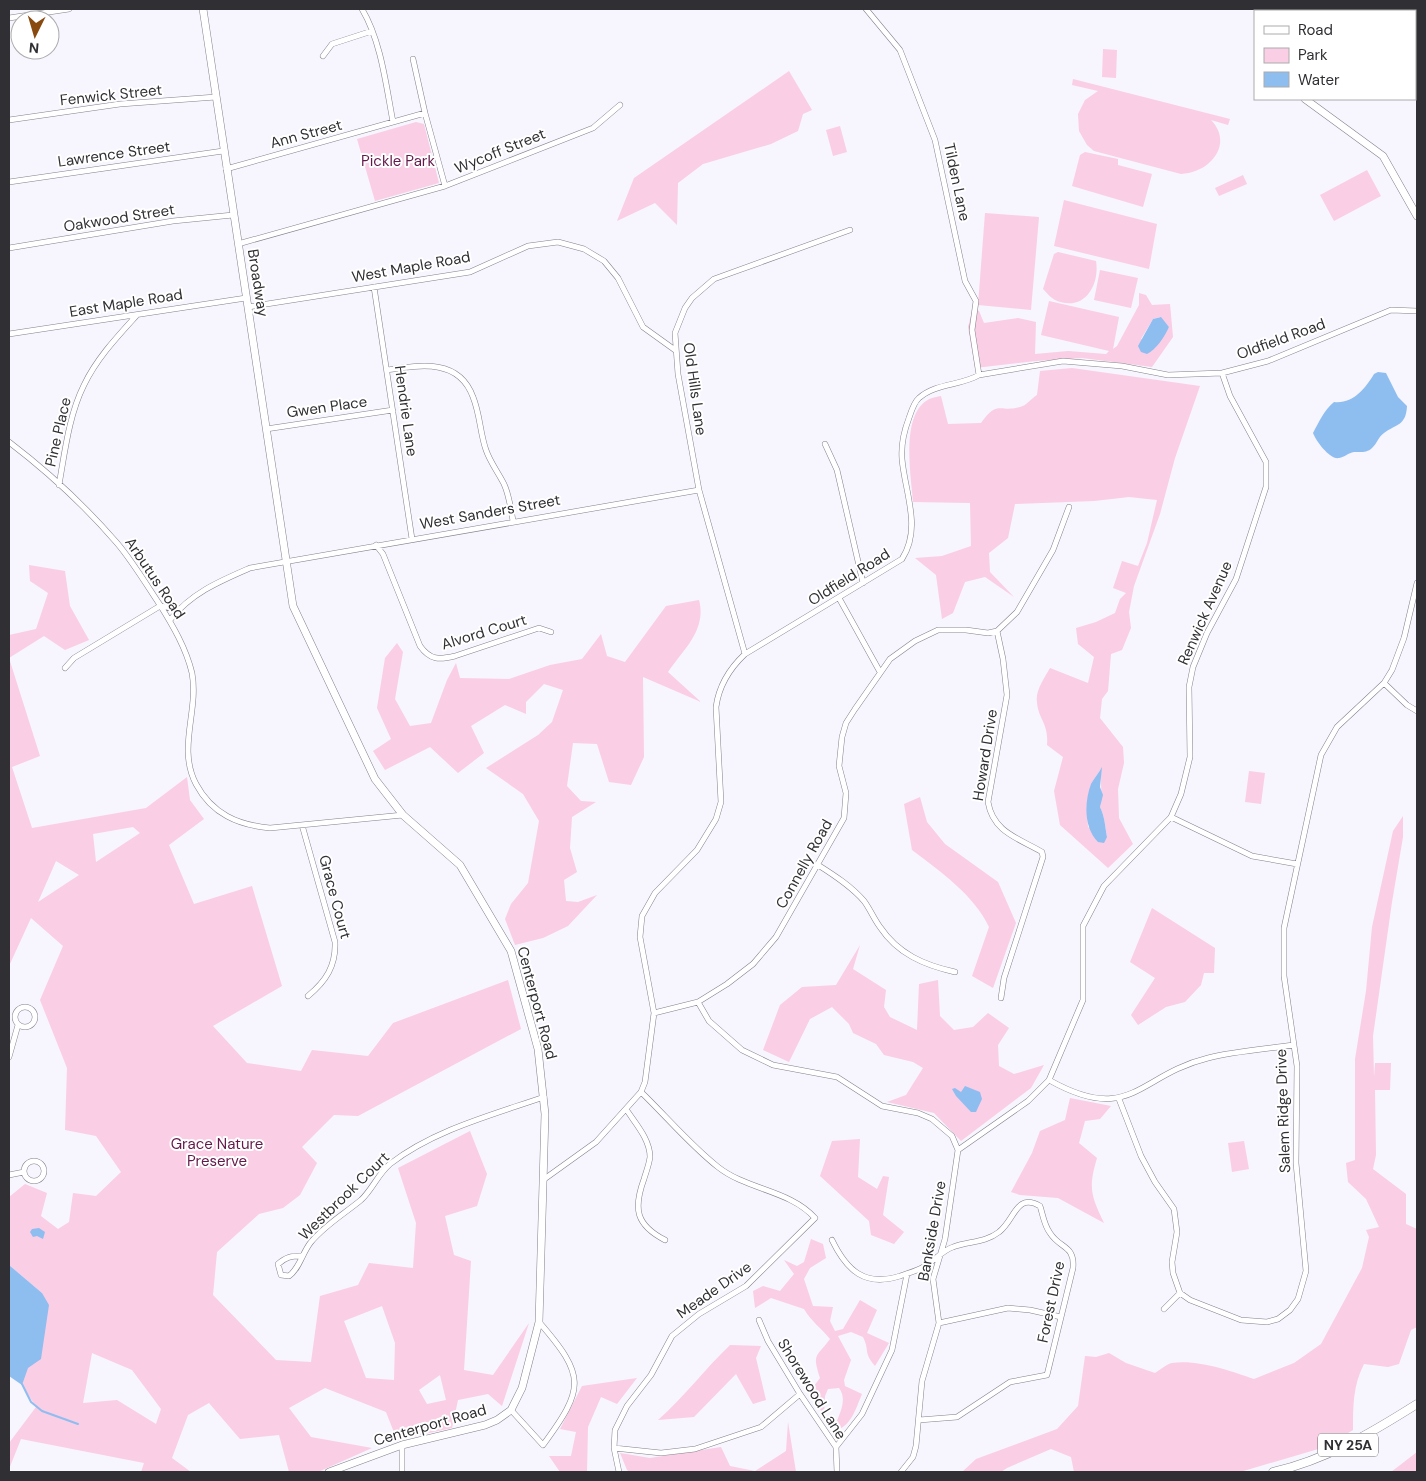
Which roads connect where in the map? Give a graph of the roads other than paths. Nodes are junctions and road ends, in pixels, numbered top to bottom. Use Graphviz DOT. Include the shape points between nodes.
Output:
graph roads {
  1 [pos="70,9"];
  2 [pos="203,9"];
  3 [pos="362,9"];
  4 [pos="866,9"];
  5 [pos="9,18"];
  6 [pos="372,31"];
  7 [pos="323,56"];
  8 [pos="413,59"];
  9 [pos="216,97"];
  10 [pos="1306,100"];
  11 [pos="620,105"];
  12 [pos="425,113"];
  13 [pos="9,120"];
  14 [pos="393,122"];
  15 [pos="223,151"];
  16 [pos="226,169"];
  17 [pos="9,182"];
  18 [pos="445,186"];
  19 [pos="234,215"];
  20 [pos="1417,216"];
  21 [pos="850,230"];
  22 [pos="238,244"];
  23 [pos="9,248"];
  24 [pos="374,287"];
  25 [pos="246,298"];
  26 [pos="248,306"];
  27 [pos="1417,311"];
  28 [pos="137,314"];
  29 [pos="9,334"];
  30 [pos="675,350"];
  31 [pos="387,370"];
  32 [pos="1222,373"];
  33 [pos="979,375"];
  34 [pos="393,410"];
  35 [pos="266,429"];
  36 [pos="9,442"];
  37 [pos="825,444"];
  38 [pos="59,485"];
  39 [pos="699,490"];
  40 [pos="1069,507"];
  41 [pos="513,521"];
  42 [pos="412,539"];
  43 [pos="376,545"];
  44 [pos="286,561"];
  45 [pos="862,583"];
  46 [pos="1417,583"];
  47 [pos="839,598"];
  48 [pos="160,606"];
  49 [pos="179,609"];
  50 [pos="170,620"];
  51 [pos="997,631"];
  52 [pos="550,632"];
  53 [pos="745,654"];
  54 [pos="65,668"];
  55 [pos="880,672"];
  56 [pos="1384,683"];
  57 [pos="1417,711"];
  58 [pos="403,815"];
  59 [pos="1171,817"];
  60 [pos="302,825"];
  61 [pos="1297,864"];
  62 [pos="818,865"];
  63 [pos="954,972"];
  64 [pos="308,996"];
  65 [pos="1001,998"];
  66 [pos="698,1002"];
  67 [pos="654,1013"];
  68 [pos="18,1025"];
  69 [pos="1294,1045"];
  70 [pos="9,1057"];
  71 [pos="1049,1080"];
  72 [pos="641,1092"];
  73 [pos="544,1097"];
  74 [pos="1119,1099"];
  75 [pos="626,1109"];
  76 [pos="958,1150"];
  77 [pos="24,1172"];
  78 [pos="9,1175"];
  79 [pos="543,1180"];
  80 [pos="665,1240"];
  81 [pos="832,1240"];
  82 [pos="301,1256"];
  83 [pos="937,1259"];
  84 [pos="907,1274"];
  85 [pos="1180,1293"];
  86 [pos="1164,1309"];
  87 [pos="1061,1318"];
  88 [pos="759,1320"];
  89 [pos="538,1322"];
  90 [pos="939,1323"];
  91 [pos="800,1394"];
  92 [pos="1417,1404"];
  93 [pos="511,1410"];
  94 [pos="919,1420"];
  95 [pos="402,1445"];
  96 [pos="543,1445"];
  97 [pos="836,1446"];
  98 [pos="614,1448"];
  99 [pos="539,1452"];
  100 [pos="329,1472"];
  101 [pos="402,1472"];
  102 [pos="619,1472"];
  103 [pos="837,1472"];
  104 [pos="901,1472"];
  105 [pos="1272,1472"];
  1 -- 5 [label="street"];
  2 -- 9 [label="main road, Broadway"];
  3 -- 6 [label="street"];
  4 -- 33 [label="street, Tilden Lane" via="900,50 935,140 965,281 976,301 972,330"];
  6 -- 7 [label="street" via="332,44"];
  6 -- 14 [label="street"];
  8 -- 12 [label="street"];
  9 -- 13 [label="street, Fenwick Street" via="120,104"];
  9 -- 15 [label="main road, Broadway"];
  10 -- 20 [label="main road" via="1383,156"];
  11 -- 18 [label="street, Wycoff Street" via="593,128"];
  12 -- 14 [label="street, Ann Street"];
  12 -- 18 [label="street"];
  14 -- 16 [label="street, Ann Street"];
  15 -- 16 [label="main road, Broadway"];
  15 -- 17 [label="street, Lawrence Street"];
  16 -- 19 [label="main road, Broadway"];
  18 -- 22 [label="street, Wycoff Street"];
  19 -- 22 [label="main road, Broadway"];
  19 -- 23 [label="street, Oakwood Street" via="173,220"];
  21 -- 30 [label="street, Old Hills Lane" via="714,279 685,308 675,333"];
  22 -- 25 [label="main road, Broadway"];
  24 -- 26 [label="street, West Maple Road"];
  24 -- 30 [label="street, West Maple Road" via="470,272 528,246 558,242 572,244 594,254 611,268 643,328"];
  24 -- 31 [label="street, Hendrie Lane"];
  25 -- 26 [label="main road, Broadway"];
  25 -- 28 [label="street, East Maple Road"];
  26 -- 35 [label="main road, Broadway"];
  27 -- 32 [label="street, Oldfield Road" via="1391,310 1268,360"];
  28 -- 29 [label="street, East Maple Road"];
  28 -- 38 [label="street, Pine Place" via="104,352 84,384 74,411"];
  30 -- 39 [label="street, Old Hills Lane"];
  31 -- 34 [label="street, Hendrie Lane"];
  31 -- 41 [label="street" via="421,364 436,366 459,376 467,385 486,452 508,492"];
  32 -- 33 [label="street, Oldfield Road" via="1168,375 1122,366 1063,361"];
  32 -- 59 [label="street, Renwick Avenue" via="1230,396 1266,462 1266,487 1236,579 1193,667 1190,757 1181,794"];
  33 -- 45 [label="street, Oldfield Road" via="969,381 942,386 918,398 906,426 902,458 912,521 909,548 902,559"];
  34 -- 35 [label="street, Gwen Place"];
  34 -- 42 [label="street, Hendrie Lane"];
  35 -- 44 [label="main road, Broadway"];
  36 -- 38 [label="street, Arbutus Road"];
  37 -- 45 [label="street" via="837,470"];
  38 -- 48 [label="street, Arbutus Road" via="117,543"];
  39 -- 41 [label="street, West Sanders Street"];
  39 -- 53 [label="street, Old Hills Lane"];
  40 -- 51 [label="street" via="1053,550 1017,612"];
  41 -- 42 [label="street, West Sanders Street"];
  42 -- 43 [label="street, West Sanders Street"];
  43 -- 44 [label="street, West Sanders Street"];
  43 -- 52 [label="street, Alvord Court" via="383,554 420,646 433,658 455,656 539,628"];
  44 -- 49 [label="street, West Sanders Street" via="250,568 226,578"];
  44 -- 58 [label="main road, Centerport Road" via="293,606 376,779"];
  45 -- 47 [label="street, Oldfield Road"];
  46 -- 56 [label="street, Salem Ridge Drive" via="1404,638"];
  47 -- 53 [label="street, Oldfield Road"];
  47 -- 55 [label="street"];
  48 -- 49 [label="street"];
  48 -- 50 [label="street, Arbutus Road"];
  48 -- 54 [label="street" via="74,658"];
  49 -- 50 [label="street, West Sanders Street"];
  50 -- 60 [label="street, Arbutus Road" via="189,664 194,687 187,742 188,764 207,802 232,820 252,826"];
  51 -- 55 [label="street, Connelly Road" via="938,630 903,649"];
  51 -- 65 [label="street, Howard Drive" via="1006,695 988,802 990,817 998,827 1042,852 1043,857 1007,968"];
  53 -- 67 [label="street, Oldfield Road" via="732,666 717,695 721,802 716,819 697,850 655,893 642,916 640,937"];
  55 -- 62 [label="street, Connelly Road" via="846,723 838,766 846,793 844,818"];
  56 -- 57 [label="street"];
  56 -- 61 [label="street, Salem Ridge Drive" via="1337,728 1321,756"];
  58 -- 60 [label="street, Arbutus Road"];
  58 -- 73 [label="main road, Centerport Road" via="460,865 511,951 538,1049"];
  59 -- 61 [label="street" via="1252,856"];
  59 -- 71 [label="street, Renwick Avenue" via="1120,867 1088,913 1082,937 1083,1000"];
  60 -- 64 [label="street, Grace Court" via="336,955 327,978"];
  61 -- 69 [label="street, Salem Ridge Drive" via="1282,952"];
  62 -- 63 [label="street" via="864,901 887,937 899,948 924,964"];
  62 -- 66 [label="street, Connelly Road" via="784,924 759,958"];
  66 -- 67 [label="street, Connelly Road"];
  66 -- 76 [label="street" via="717,1030 752,1055 790,1070 838,1077 882,1106 932,1118 952,1136"];
  67 -- 72 [label="street, Oldfield Road"];
  68 -- 68 [label="street" via="28,1026 34,1022 34,1012 29,1007 22,1006 15,1012"];
  68 -- 70 [label="street"];
  69 -- 74 [label="street" via="1208,1058"];
  69 -- 85 [label="street, Salem Ridge Drive" via="1298,1085 1296,1163 1306,1258 1298,1299 1278,1319 1253,1323 1190,1300"];
  71 -- 74 [label="street" via="1080,1095"];
  71 -- 76 [label="street, Renwick Avenue" via="1028,1101"];
  72 -- 75 [label="street, Oldfield Road"];
  72 -- 98 [label="street, Meade Drive" via="718,1167 806,1208 814,1218 746,1286 699,1314 672,1336 651,1376 620,1418 615,1430"];
  73 -- 79 [label="main road, Centerport Road"];
  73 -- 82 [label="street, Westbrook Court" via="448,1130 389,1165 362,1199 313,1240"];
  74 -- 85 [label="street" via="1149,1170 1174,1209 1177,1232 1172,1267"];
  75 -- 79 [label="street, Oldfield Road" via="596,1142"];
  75 -- 80 [label="street" via="648,1148 648,1169 639,1197 641,1222 649,1232"];
  76 -- 83 [label="street, Bankside Drive" via="945,1239"];
  77 -- 77 [label="street" via="30,1180 36,1181 44,1175 44,1168 40,1162 30,1161"];
  77 -- 78 [label="street"];
  79 -- 89 [label="main road, Centerport Road"];
  81 -- 84 [label="street, Forest Drive" via="846,1264 865,1277 886,1280"];
  82 -- 82 [label="street, Westbrook Court" via="288,1257 278,1264 281,1274 289,1276 295,1272"];
  83 -- 84 [label="street, Forest Drive"];
  83 -- 87 [label="street, Forest Drive" via="951,1247 990,1237 1008,1224 1025,1201 1033,1202 1040,1206 1050,1234 1071,1251 1074,1260"];
  83 -- 90 [label="street, Bankside Drive" via="933,1279"];
  84 -- 97 [label="street" via="892,1350 862,1414"];
  85 -- 86 [label="street"];
  87 -- 90 [label="street" via="1008,1308"];
  87 -- 94 [label="street, Forest Drive" via="1047,1375 1010,1382 957,1416"];
  88 -- 91 [label="street, Shorewood Lane"];
  89 -- 93 [label="main road, Centerport Road" via="522,1388"];
  89 -- 96 [label="street" via="570,1364 576,1382 572,1401"];
  90 -- 94 [label="street, Bankside Drive" via="922,1381"];
  91 -- 97 [label="street, Shorewood Lane"];
  91 -- 98 [label="street" via="761,1427 695,1448 661,1453"];
  92 -- 105 [label="main road, NY 25A" via="1327,1456"];
  93 -- 95 [label="main road, Centerport Road" via="485,1425"];
  93 -- 96 [label="street"];
  94 -- 104 [label="street, Bankside Drive" via="913,1456"];
  95 -- 100 [label="main road, Centerport Road"];
  95 -- 101 [label="street"];
  96 -- 99 [label="street"];
  97 -- 103 [label="street, Shorewood Lane"];
  98 -- 102 [label="street, Meade Drive"];
}
